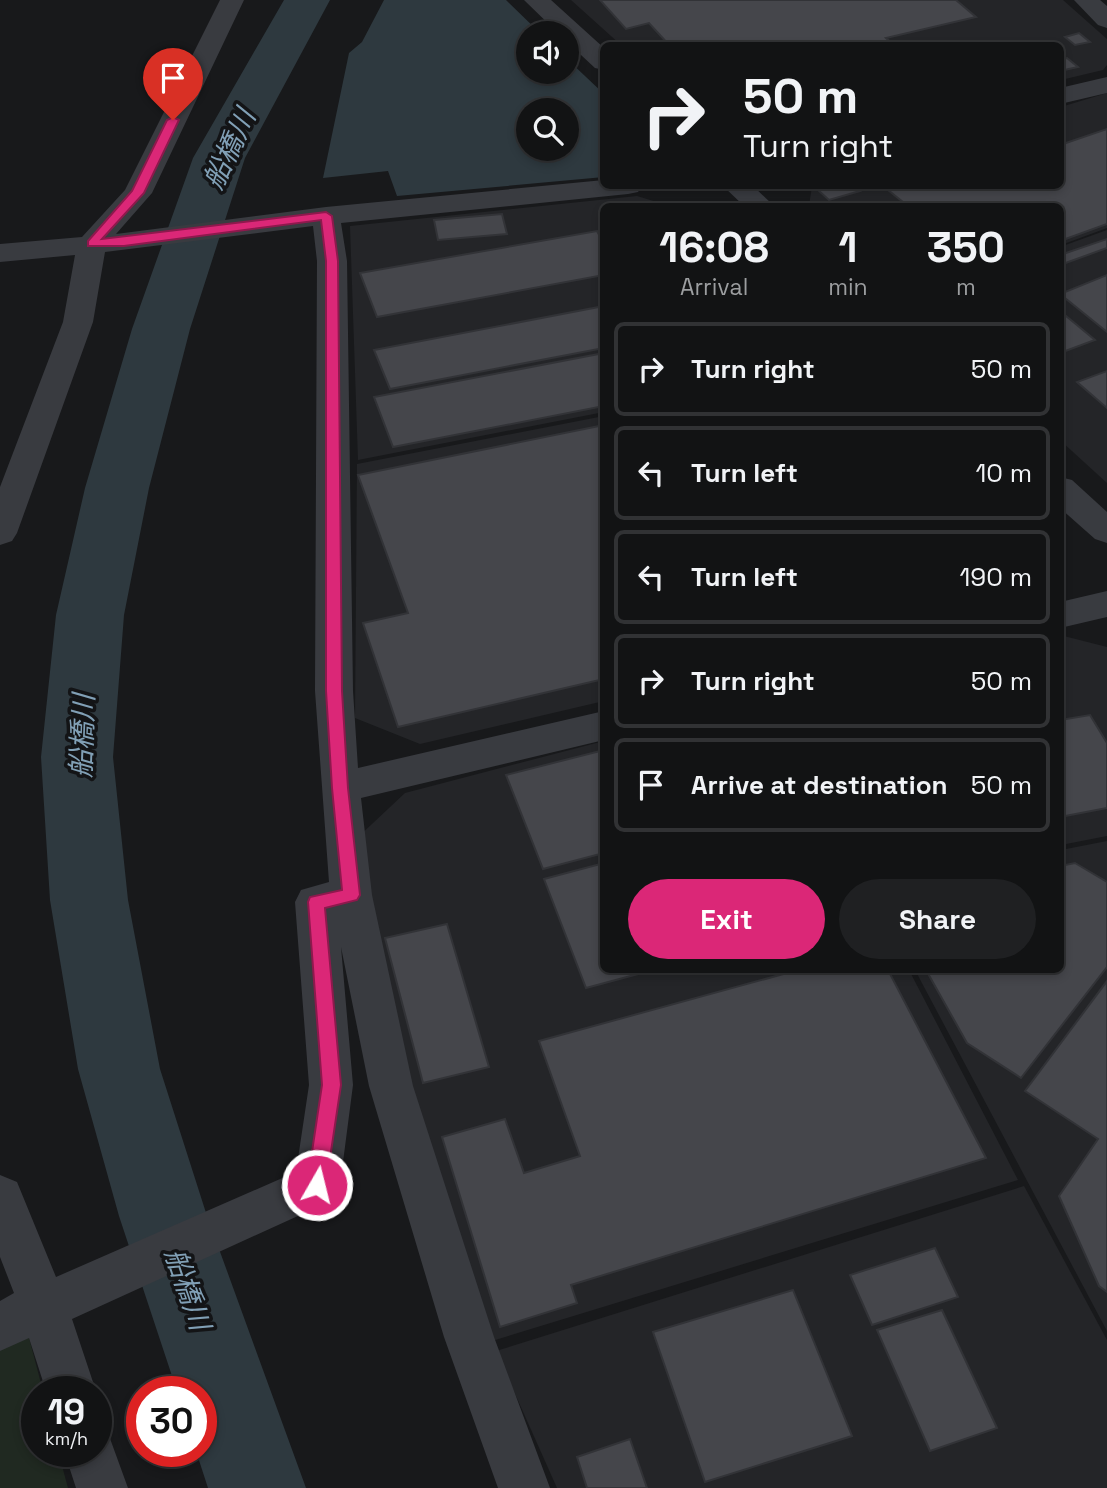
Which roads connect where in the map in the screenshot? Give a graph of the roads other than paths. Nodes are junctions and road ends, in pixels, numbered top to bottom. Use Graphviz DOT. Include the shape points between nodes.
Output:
graph roads {
  1 [pos="232,0"];
  2 [pos="536,0"];
  3 [pos="1086,0"];
  4 [pos="1107,20"];
  5 [pos="600,58"];
  6 [pos="1107,85"];
  7 [pos="1064,95"];
  8 [pos="600,189"];
  9 [pos="740,189"];
  10 [pos="757,203"];
  11 [pos="326,216"];
  12 [pos="108,243"];
  13 [pos="0,254"];
  14 [pos="1064,492"];
  15 [pos="1107,531"];
  16 [pos="0,533"];
  17 [pos="1107,604"];
  18 [pos="1064,614"];
  19 [pos="600,726"];
  20 [pos="340,788"];
  21 [pos="351,895"];
  22 [pos="0,1197"];
  23 [pos="56,1301"];
  24 [pos="0,1327"];
  25 [pos="68,1376"];
  26 [pos="95,1467"];
  27 [pos="102,1488"];
  28 [pos="524,1488"];
  1 -- 12 [label="street" via="138,193"];
  2 -- 5 [label="street"];
  3 -- 4 [label="street"];
  6 -- 7 [label="street"];
  8 -- 11 [label="street"];
  9 -- 10 [label="street"];
  11 -- 12 [label="street"];
  11 -- 20 [label="street" via="332,261 334,691"];
  12 -- 13 [label="street"];
  12 -- 16 [label="street"];
  14 -- 15 [label="street"];
  17 -- 18 [label="street"];
  19 -- 20 [label="street"];
  20 -- 21 [label="street"];
  21 -- 23 [label="street" via="316,902 331,1085 317,1185"];
  21 -- 28 [label="street" via="391,1086 469,1337"];
  22 -- 23 [label="street"];
  23 -- 24 [label="street"];
  23 -- 25 [label="street"];
  26 -- 27 [label="street"];
}
